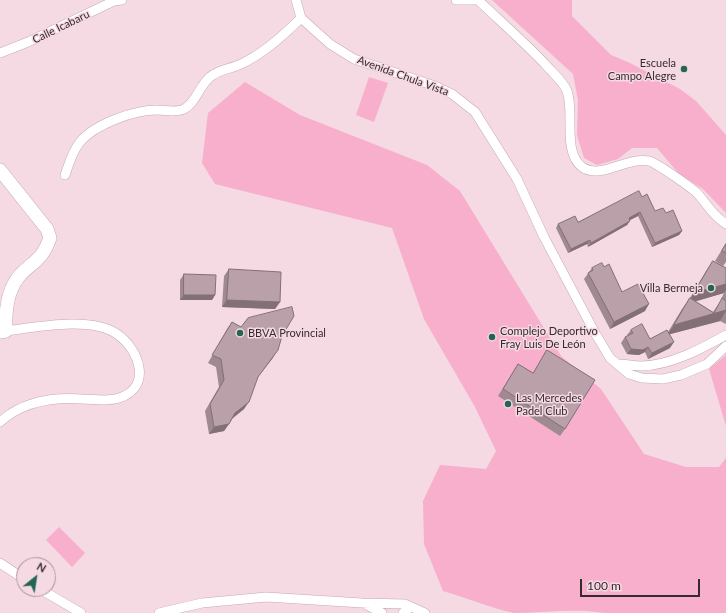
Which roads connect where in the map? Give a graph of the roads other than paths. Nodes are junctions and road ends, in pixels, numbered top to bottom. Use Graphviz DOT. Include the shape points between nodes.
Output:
graph roads {
  1 [pos="122,0"];
  2 [pos="296,0"];
  3 [pos="456,0"];
  4 [pos="474,0"];
  5 [pos="478,0"];
  6 [pos="301,18"];
  7 [pos="0,53"];
  8 [pos="0,170"];
  9 [pos="65,175"];
  10 [pos="726,224"];
  11 [pos="3,331"];
  12 [pos="726,335"];
  13 [pos="726,346"];
  14 [pos="617,364"];
  15 [pos="0,422"];
  16 [pos="0,563"];
  17 [pos="16,574"];
  18 [pos="54,597"];
  19 [pos="362,603"];
  20 [pos="411,607"];
  21 [pos="81,613"];
  22 [pos="159,613"];
  23 [pos="382,613"];
  24 [pos="403,613"];
  25 [pos="424,613"];
  1 -- 7 [label="street, Calle Icabaru"];
  2 -- 6 [label="street"];
  3 -- 4 [label="street"];
  5 -- 10 [label="street" via="533,51 567,90 570,137 574,155 581,167 592,172 602,172 626,162 651,161 696,193 718,219"];
  6 -- 9 [label="street" via="286,33 256,55 211,76 201,86 191,104 183,110 128,114 93,131 81,141 72,155"];
  6 -- 14 [label="street, Avenida Chula Vista" via="330,44 354,59 446,91 475,112 517,180 595,333 610,358"];
  8 -- 11 [label="street" via="47,229 50,238 40,258 13,283"];
  11 -- 15 [label="street" via="61,325 101,326 114,331 128,343 137,359 140,372 135,386 118,398 70,398 37,402 18,409"];
  12 -- 14 [label="street" via="699,349 659,364"];
  13 -- 14 [label="street, Avenida Chula Vista" via="707,364 694,371 663,379 642,378 629,374"];
  16 -- 17 [label="street"];
  18 -- 21 [label="street"];
  19 -- 20 [label="street" via="405,604"];
  19 -- 22 [label="street" via="266,597 202,603"];
  19 -- 23 [label="street"];
  20 -- 24 [label="street"];
  20 -- 25 [label="street"];
}
